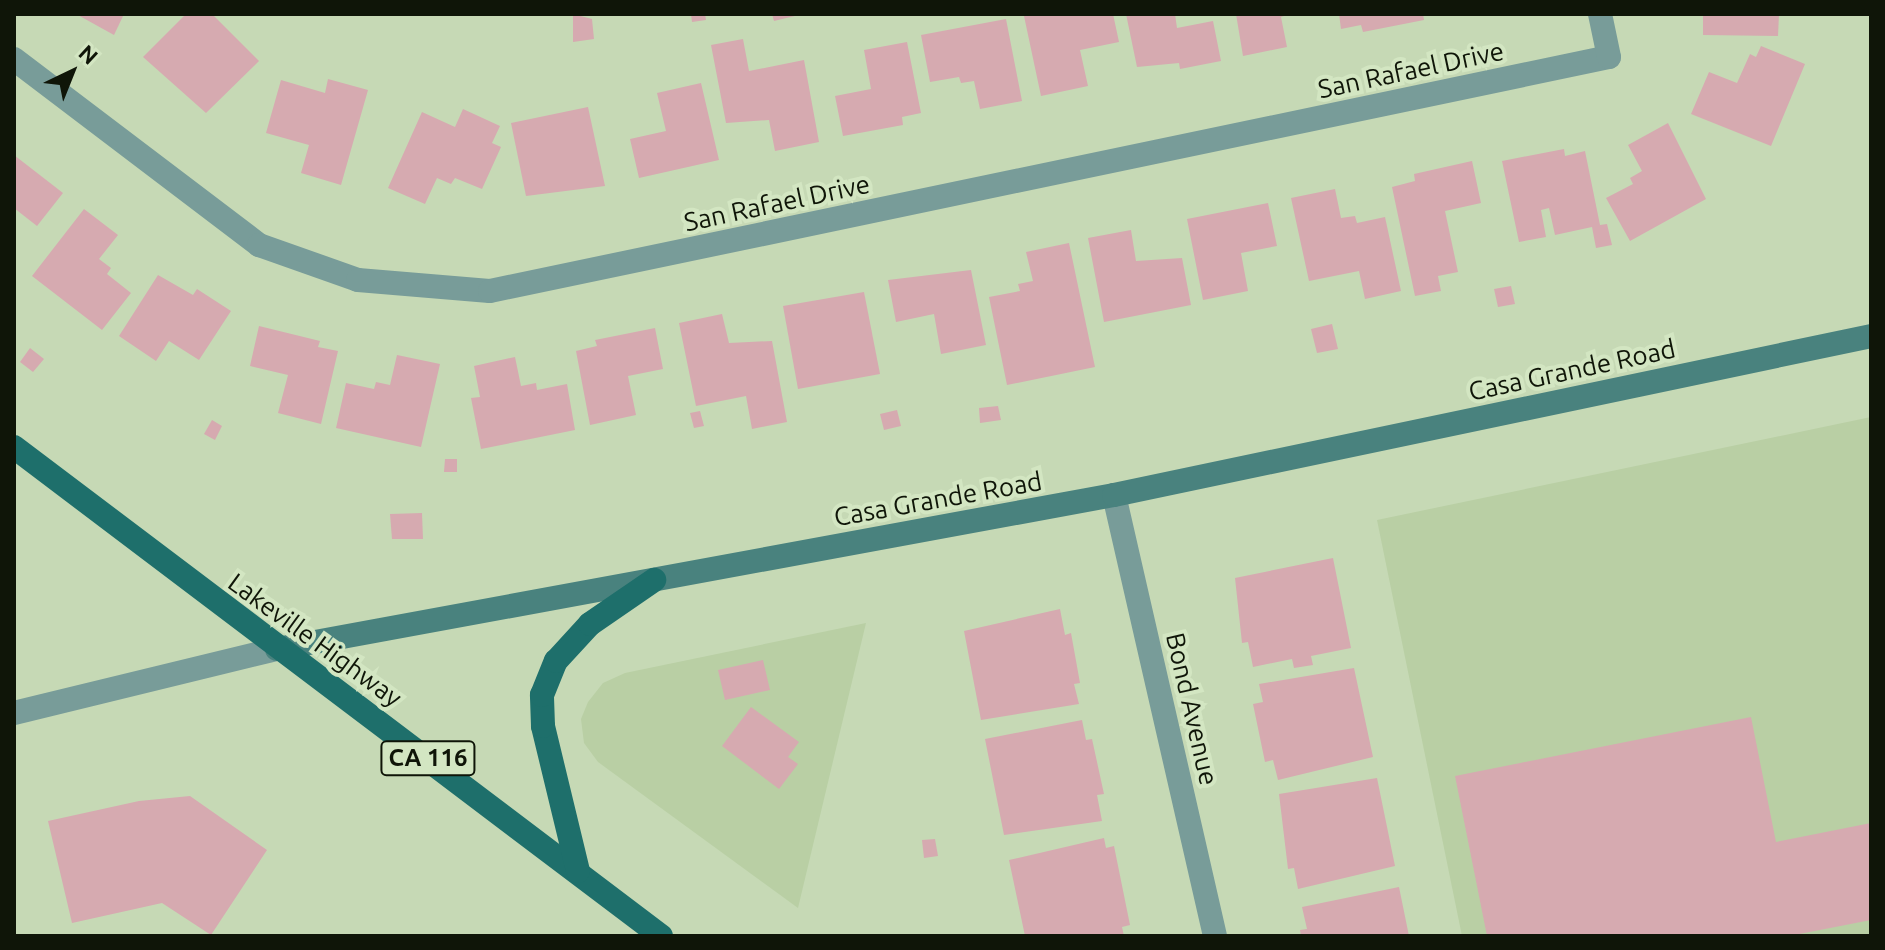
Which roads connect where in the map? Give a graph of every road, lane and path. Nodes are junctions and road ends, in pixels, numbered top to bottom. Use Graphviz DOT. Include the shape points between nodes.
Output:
graph roads {
  1 [pos="1600,14"];
  2 [pos="14,59"];
  3 [pos="1871,336"];
  4 [pos="14,447"];
  5 [pos="1114,495"];
  6 [pos="654,580"];
  7 [pos="277,649"];
  8 [pos="14,713"];
  9 [pos="578,871"];
  10 [pos="661,936"];
  11 [pos="1215,936"];
  1 -- 2 [label="street, San Rafael Drive" via="1609,57 490,291 358,280 259,245"];
  3 -- 5 [label="main road, Casa Grande Road"];
  4 -- 7 [label="main road, Lakeville Highway / CA 116"];
  5 -- 6 [label="main road, Casa Grande Road"];
  5 -- 11 [label="street, Bond Avenue"];
  6 -- 7 [label="main road, Casa Grande Road"];
  6 -- 9 [label="main road" via="590,624 556,661 542,695 543,726"];
  7 -- 8 [label="street, Casa Grande Road"];
  7 -- 9 [label="main road, Lakeville Highway / CA 116"];
  9 -- 10 [label="main road, Lakeville Highway / CA 116"];
}
